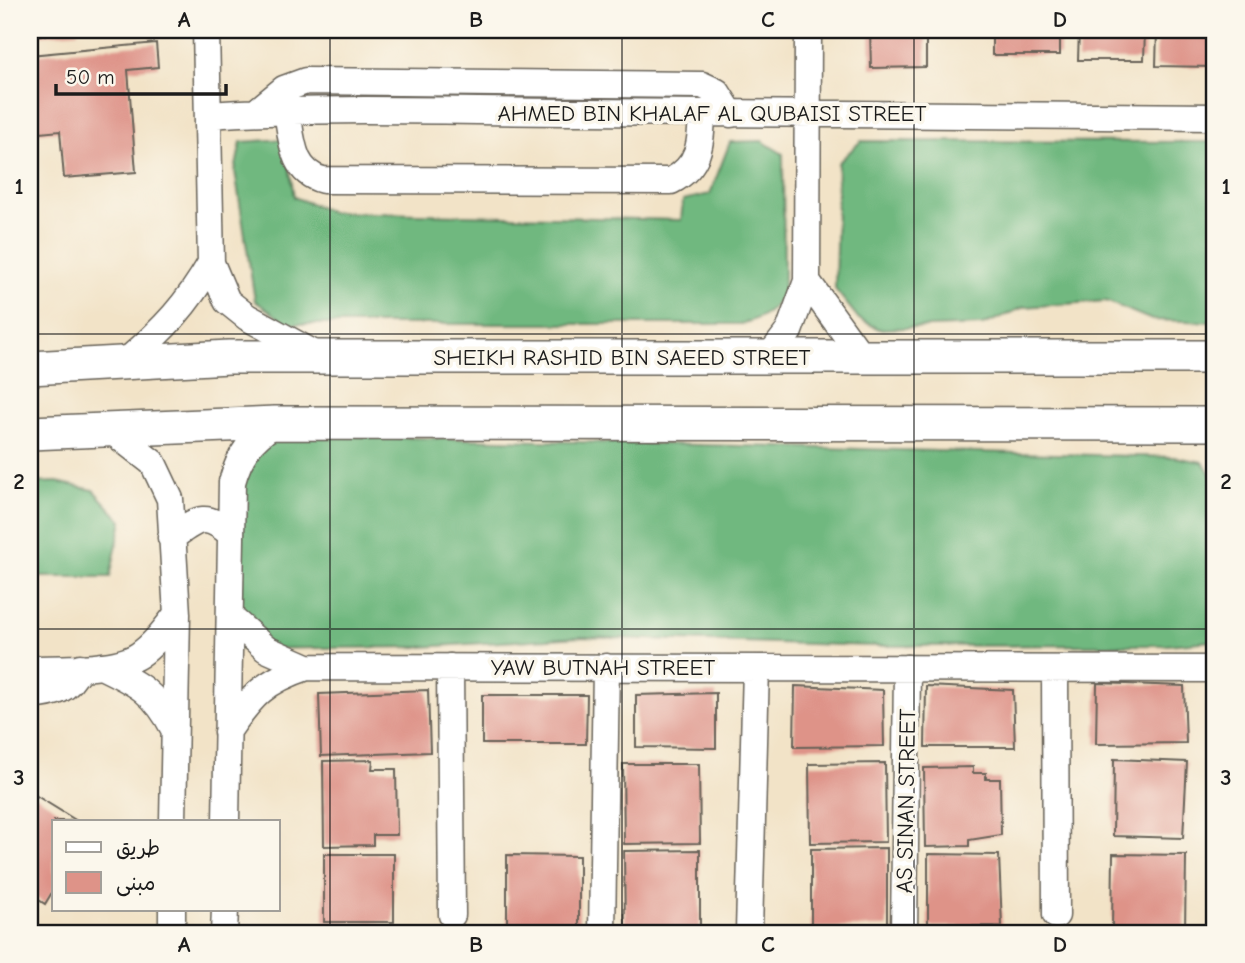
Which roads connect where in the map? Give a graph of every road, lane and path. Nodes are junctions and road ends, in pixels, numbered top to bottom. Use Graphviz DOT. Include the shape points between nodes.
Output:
graph roads {
  1 [pos="206,30"];
  2 [pos="808,30"];
  3 [pos="288,111"];
  4 [pos="807,111"];
  5 [pos="256,112"];
  6 [pos="702,113"];
  7 [pos="732,114"];
  8 [pos="209,115"];
  9 [pos="1215,117"];
  10 [pos="211,263"];
  11 [pos="807,281"];
  12 [pos="320,357"];
  13 [pos="769,357"];
  14 [pos="862,357"];
  15 [pos="1215,357"];
  16 [pos="128,360"];
  17 [pos="30,368"];
  18 [pos="275,422"];
  19 [pos="1215,424"];
  20 [pos="1168,425"];
  21 [pos="108,428"];
  22 [pos="30,433"];
  23 [pos="1215,442"];
  24 [pos="231,534"];
  25 [pos="171,538"];
  26 [pos="177,614"];
  27 [pos="230,617"];
  28 [pos="91,666"];
  29 [pos="307,667"];
  30 [pos="450,667"];
  31 [pos="606,667"];
  32 [pos="756,668"];
  33 [pos="907,668"];
  34 [pos="1215,668"];
  35 [pos="30,669"];
  36 [pos="1055,669"];
  37 [pos="30,696"];
  38 [pos="175,730"];
  39 [pos="227,732"];
  40 [pos="173,820"];
  41 [pos="226,820"];
  42 [pos="172,911"];
  43 [pos="225,911"];
  44 [pos="452,915"];
  45 [pos="1056,915"];
  46 [pos="749,931"];
  47 [pos="172,933"];
  48 [pos="224,933"];
  49 [pos="602,933"];
  50 [pos="904,933"];
  1 -- 8 [label="street"];
  2 -- 4 [label="street"];
  3 -- 5 [label="street, AHMED BIN KHALAF AL QUBAISI STREET"];
  3 -- 6 [label="street, AHMED BIN KHALAF AL QUBAISI STREET"];
  3 -- 6 [label="street" via="299,164 306,173 323,180 671,181 683,175 701,148"];
  4 -- 7 [label="street, AHMED BIN KHALAF AL QUBAISI STREET"];
  4 -- 9 [label="street, AHMED BIN KHALAF AL QUBAISI STREET"];
  4 -- 11 [label="street"];
  5 -- 7 [label="street" via="293,83 306,81 702,85 717,92"];
  5 -- 8 [label="street, AHMED BIN KHALAF AL QUBAISI STREET"];
  6 -- 7 [label="street, AHMED BIN KHALAF AL QUBAISI STREET"];
  8 -- 10 [label="street"];
  10 -- 12 [label="street" via="228,300 247,317"];
  10 -- 16 [label="street" via="168,326"];
  11 -- 13 [label="street" via="789,331"];
  11 -- 14 [label="street"];
  12 -- 13 [label="main road, SHEIKH RASHID BIN SAEED STREET"];
  12 -- 16 [label="main road, SHEIKH RASHID BIN SAEED STREET"];
  13 -- 14 [label="main road, SHEIKH RASHID BIN SAEED STREET"];
  14 -- 15 [label="main road, SHEIKH RASHID BIN SAEED STREET"];
  16 -- 17 [label="main road, SHEIKH RASHID BIN SAEED STREET"];
  18 -- 20 [label="main road"];
  18 -- 21 [label="main road"];
  18 -- 24 [label="street" via="252,439 238,458 232,482"];
  19 -- 20 [label="main road"];
  20 -- 23 [label="street"];
  21 -- 22 [label="main road"];
  21 -- 25 [label="street" via="153,463 170,499"];
  24 -- 25 [label="street" via="214,520 197,519"];
  24 -- 27 [label="street"];
  25 -- 26 [label="street"];
  26 -- 28 [label="street" via="138,656"];
  26 -- 38 [label="street"];
  27 -- 29 [label="street, YAW BUTNAH STREET" via="265,649"];
  27 -- 39 [label="street"];
  28 -- 35 [label="street"];
  28 -- 37 [label="street" via="56,694"];
  28 -- 38 [label="street" via="138,683 160,703"];
  29 -- 30 [label="street, YAW BUTNAH STREET"];
  29 -- 39 [label="street, YAW BUTNAH STREET" via="262,687"];
  30 -- 31 [label="street, YAW BUTNAH STREET"];
  30 -- 44 [label="street"];
  31 -- 32 [label="street, YAW BUTNAH STREET"];
  31 -- 49 [label="street"];
  32 -- 33 [label="street, YAW BUTNAH STREET"];
  32 -- 46 [label="street"];
  33 -- 36 [label="street, YAW BUTNAH STREET"];
  33 -- 50 [label="street, AS SINAN STREET"];
  34 -- 36 [label="street, YAW BUTNAH STREET"];
  36 -- 45 [label="street"];
  38 -- 40 [label="street"];
  39 -- 41 [label="street"];
  42 -- 47 [label="street"];
  43 -- 48 [label="street"];
}
